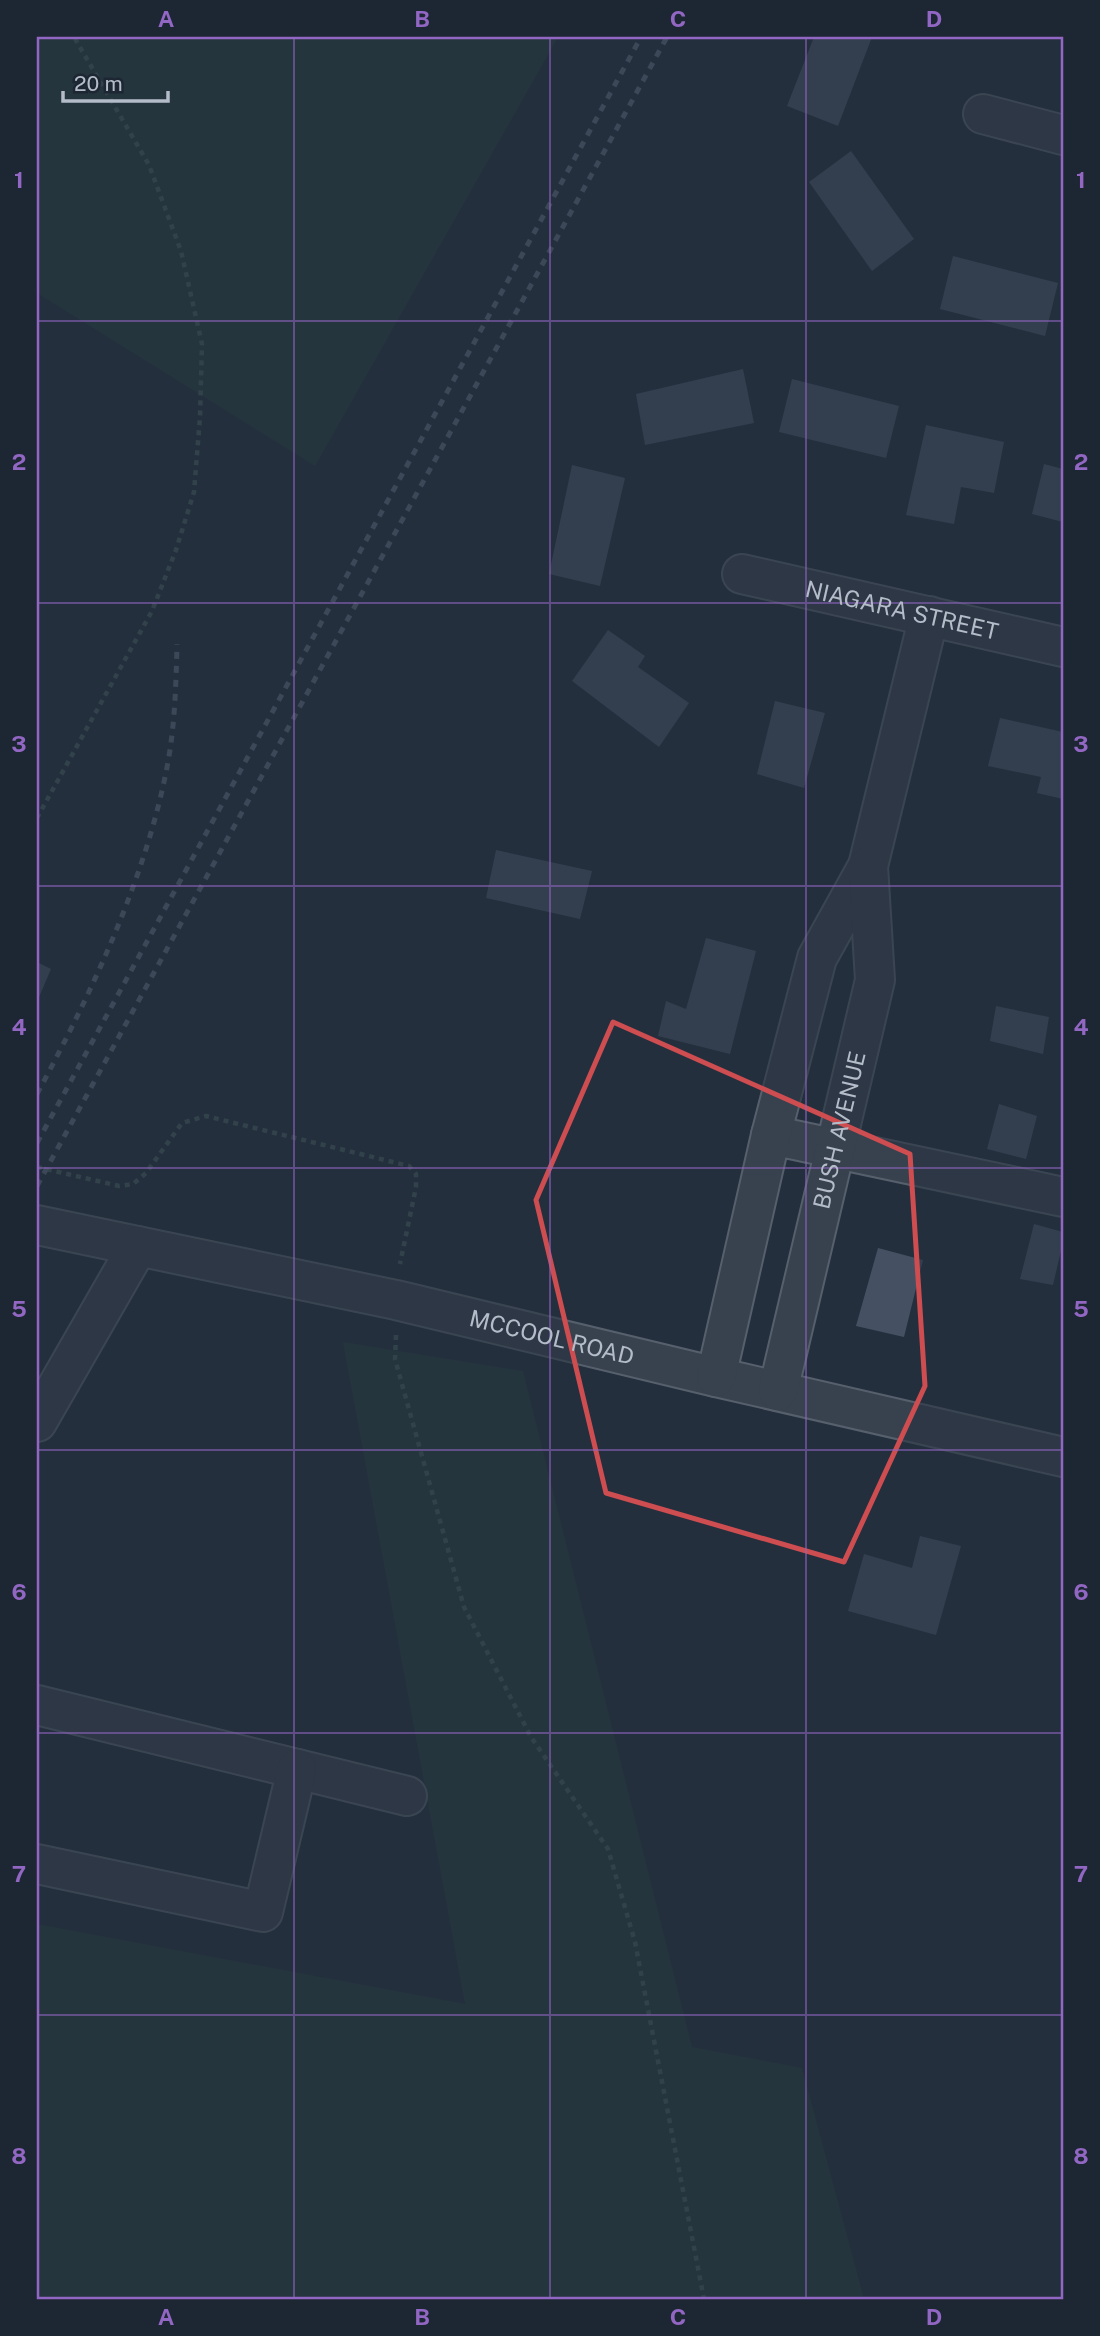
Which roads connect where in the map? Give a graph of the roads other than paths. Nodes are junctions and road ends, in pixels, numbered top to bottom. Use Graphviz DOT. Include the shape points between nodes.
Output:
graph roads {
  1 [pos="983,114"];
  2 [pos="1063,135"];
  3 [pos="742,574"];
  4 [pos="929,616"];
  5 [pos="1063,647"];
  6 [pos="868,866"];
  7 [pos="771,1135"];
  8 [pos="836,1148"];
  9 [pos="1063,1197"];
  10 [pos="37,1225"];
  11 [pos="138,1246"];
  12 [pos="716,1377"];
  13 [pos="778,1391"];
  14 [pos="37,1422"];
  15 [pos="1063,1457"];
  16 [pos="37,1705"];
  17 [pos="297,1769"];
  18 [pos="407,1796"];
  19 [pos="37,1864"];
  1 -- 2 [label="street"];
  3 -- 4 [label="street, NIAGARA STREET"];
  4 -- 5 [label="street, NIAGARA STREET"];
  4 -- 6 [label="street, BUSH AVENUE"];
  6 -- 7 [label="street, BUSH AVENUE" via="817,958"];
  6 -- 8 [label="street, BUSH AVENUE" via="875,980"];
  7 -- 8 [label="street"];
  7 -- 12 [label="street, BUSH AVENUE"];
  8 -- 9 [label="street"];
  8 -- 13 [label="street, BUSH AVENUE"];
  10 -- 11 [label="street, MCCOOL ROAD"];
  11 -- 12 [label="street, MCCOOL ROAD" via="396,1300"];
  11 -- 14 [label="street"];
  12 -- 13 [label="street, MCCOOL ROAD"];
  13 -- 15 [label="street, MCCOOL ROAD"];
  16 -- 17 [label="street"];
  17 -- 18 [label="street"];
  17 -- 19 [label="street" via="263,1912"];
}
